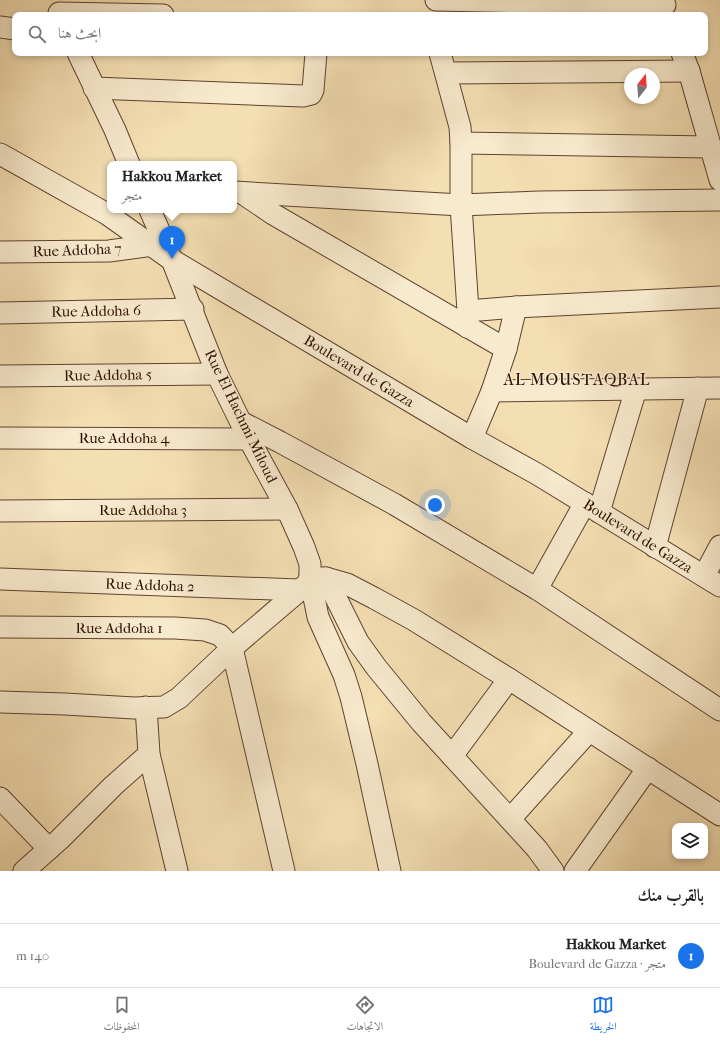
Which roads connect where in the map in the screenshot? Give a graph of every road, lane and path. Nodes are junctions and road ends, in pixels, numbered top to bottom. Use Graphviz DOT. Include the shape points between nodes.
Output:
graph roads {
  1 [pos="428,0"];
  2 [pos="436,0"];
  3 [pos="666,7"];
  4 [pos="58,9"];
  5 [pos="110,12"];
  6 [pos="430,12"];
  7 [pos="0,27"];
  8 [pos="12,28"];
  9 [pos="79,56"];
  10 [pos="316,56"];
  11 [pos="441,56"];
  12 [pos="686,62"];
  13 [pos="446,73"];
  14 [pos="94,88"];
  15 [pos="462,143"];
  16 [pos="710,147"];
  17 [pos="0,154"];
  18 [pos="129,161"];
  19 [pos="720,180"];
  20 [pos="238,192"];
  21 [pos="720,200"];
  22 [pos="461,205"];
  23 [pos="151,213"];
  24 [pos="153,245"];
  25 [pos="0,252"];
  26 [pos="172,260"];
  27 [pos="720,298"];
  28 [pos="516,307"];
  29 [pos="192,309"];
  30 [pos="0,314"];
  31 [pos="467,319"];
  32 [pos="506,349"];
  33 [pos="217,374"];
  34 [pos="0,376"];
  35 [pos="698,388"];
  36 [pos="720,388"];
  37 [pos="636,389"];
  38 [pos="492,391"];
  39 [pos="245,431"];
  40 [pos="0,438"];
  41 [pos="472,438"];
  42 [pos="592,508"];
  43 [pos="287,509"];
  44 [pos="0,511"];
  45 [pos="720,546"];
  46 [pos="654,547"];
  47 [pos="0,579"];
  48 [pos="712,581"];
  49 [pos="312,582"];
  50 [pos="537,589"];
  51 [pos="0,627"];
  52 [pos="232,648"];
  53 [pos="509,680"];
  54 [pos="0,702"];
  55 [pos="146,707"];
  56 [pos="720,710"];
  57 [pos="589,731"];
  58 [pos="149,754"];
  59 [pos="452,756"];
  60 [pos="648,768"];
  61 [pos="0,798"];
  62 [pos="720,815"];
  63 [pos="510,819"];
  64 [pos="49,848"];
  65 [pos="24,871"];
  66 [pos="177,871"];
  67 [pos="284,871"];
  68 [pos="390,871"];
  69 [pos="553,871"];
  70 [pos="575,871"];
  1 -- 6 [label="street"];
  2 -- 3 [label="street"];
  4 -- 5 [label="street"];
  7 -- 8 [label="street"];
  9 -- 14 [label="street"];
  10 -- 14 [label="street" via="313,90 311,94 303,96"];
  11 -- 13 [label="street"];
  12 -- 13 [label="street"];
  12 -- 16 [label="street"];
  13 -- 15 [label="street"];
  14 -- 18 [label="street"];
  15 -- 16 [label="street"];
  15 -- 22 [label="street"];
  16 -- 19 [label="street"];
  17 -- 24 [label="street, Boulevard de Gazza" via="108,214"];
  20 -- 22 [label="street"];
  20 -- 31 [label="street" via="383,277"];
  21 -- 22 [label="street"];
  22 -- 31 [label="street"];
  23 -- 26 [label="street, Rue El Hachmi Miloud"];
  24 -- 25 [label="street, Rue Addoha 7" via="109,251"];
  24 -- 26 [label="street, Boulevard de Gazza"];
  26 -- 29 [label="street, Rue El Hachmi Miloud"];
  26 -- 41 [label="street, Boulevard de Gazza"];
  27 -- 28 [label="street"];
  28 -- 31 [label="street"];
  28 -- 32 [label="street"];
  29 -- 30 [label="street, Rue Addoha 6"];
  29 -- 33 [label="street, Rue El Hachmi Miloud"];
  31 -- 32 [label="street"];
  32 -- 38 [label="street"];
  33 -- 34 [label="street, Rue Addoha 5"];
  33 -- 39 [label="street, Rue El Hachmi Miloud"];
  35 -- 36 [label="street"];
  35 -- 37 [label="street"];
  35 -- 46 [label="street"];
  37 -- 38 [label="street"];
  37 -- 42 [label="street"];
  38 -- 41 [label="street"];
  39 -- 40 [label="street, Rue Addoha 4"];
  39 -- 43 [label="street, Rue El Hachmi Miloud"];
  39 -- 50 [label="street" via="280,442 394,504"];
  41 -- 42 [label="street, Boulevard de Gazza"];
  42 -- 46 [label="street, Boulevard de Gazza"];
  42 -- 50 [label="street"];
  43 -- 44 [label="street, Rue Addoha 3"];
  43 -- 49 [label="street, Rue El Hachmi Miloud" via="310,564"];
  45 -- 48 [label="street"];
  46 -- 48 [label="street, Boulevard de Gazza"];
  47 -- 49 [label="street, Rue Addoha 2"];
  49 -- 52 [label="street"];
  49 -- 53 [label="street, Rue Addoha 2" via="347,584 414,620"];
  49 -- 59 [label="street" via="371,661"];
  49 -- 68 [label="street" via="318,617 351,697"];
  50 -- 56 [label="street"];
  51 -- 52 [label="street, Rue Addoha 1" via="205,630 220,636"];
  52 -- 55 [label="street" via="179,698 164,707"];
  52 -- 67 [label="street"];
  53 -- 57 [label="street, Rue Addoha 2"];
  53 -- 59 [label="street"];
  54 -- 55 [label="street"];
  55 -- 58 [label="street"];
  57 -- 60 [label="street, Rue Addoha 2"];
  57 -- 63 [label="street"];
  58 -- 64 [label="street"];
  58 -- 66 [label="street"];
  59 -- 63 [label="street"];
  60 -- 62 [label="street, Rue Addoha 2"];
  60 -- 70 [label="street"];
  61 -- 64 [label="street"];
  63 -- 69 [label="street"];
  64 -- 65 [label="street"];
}
